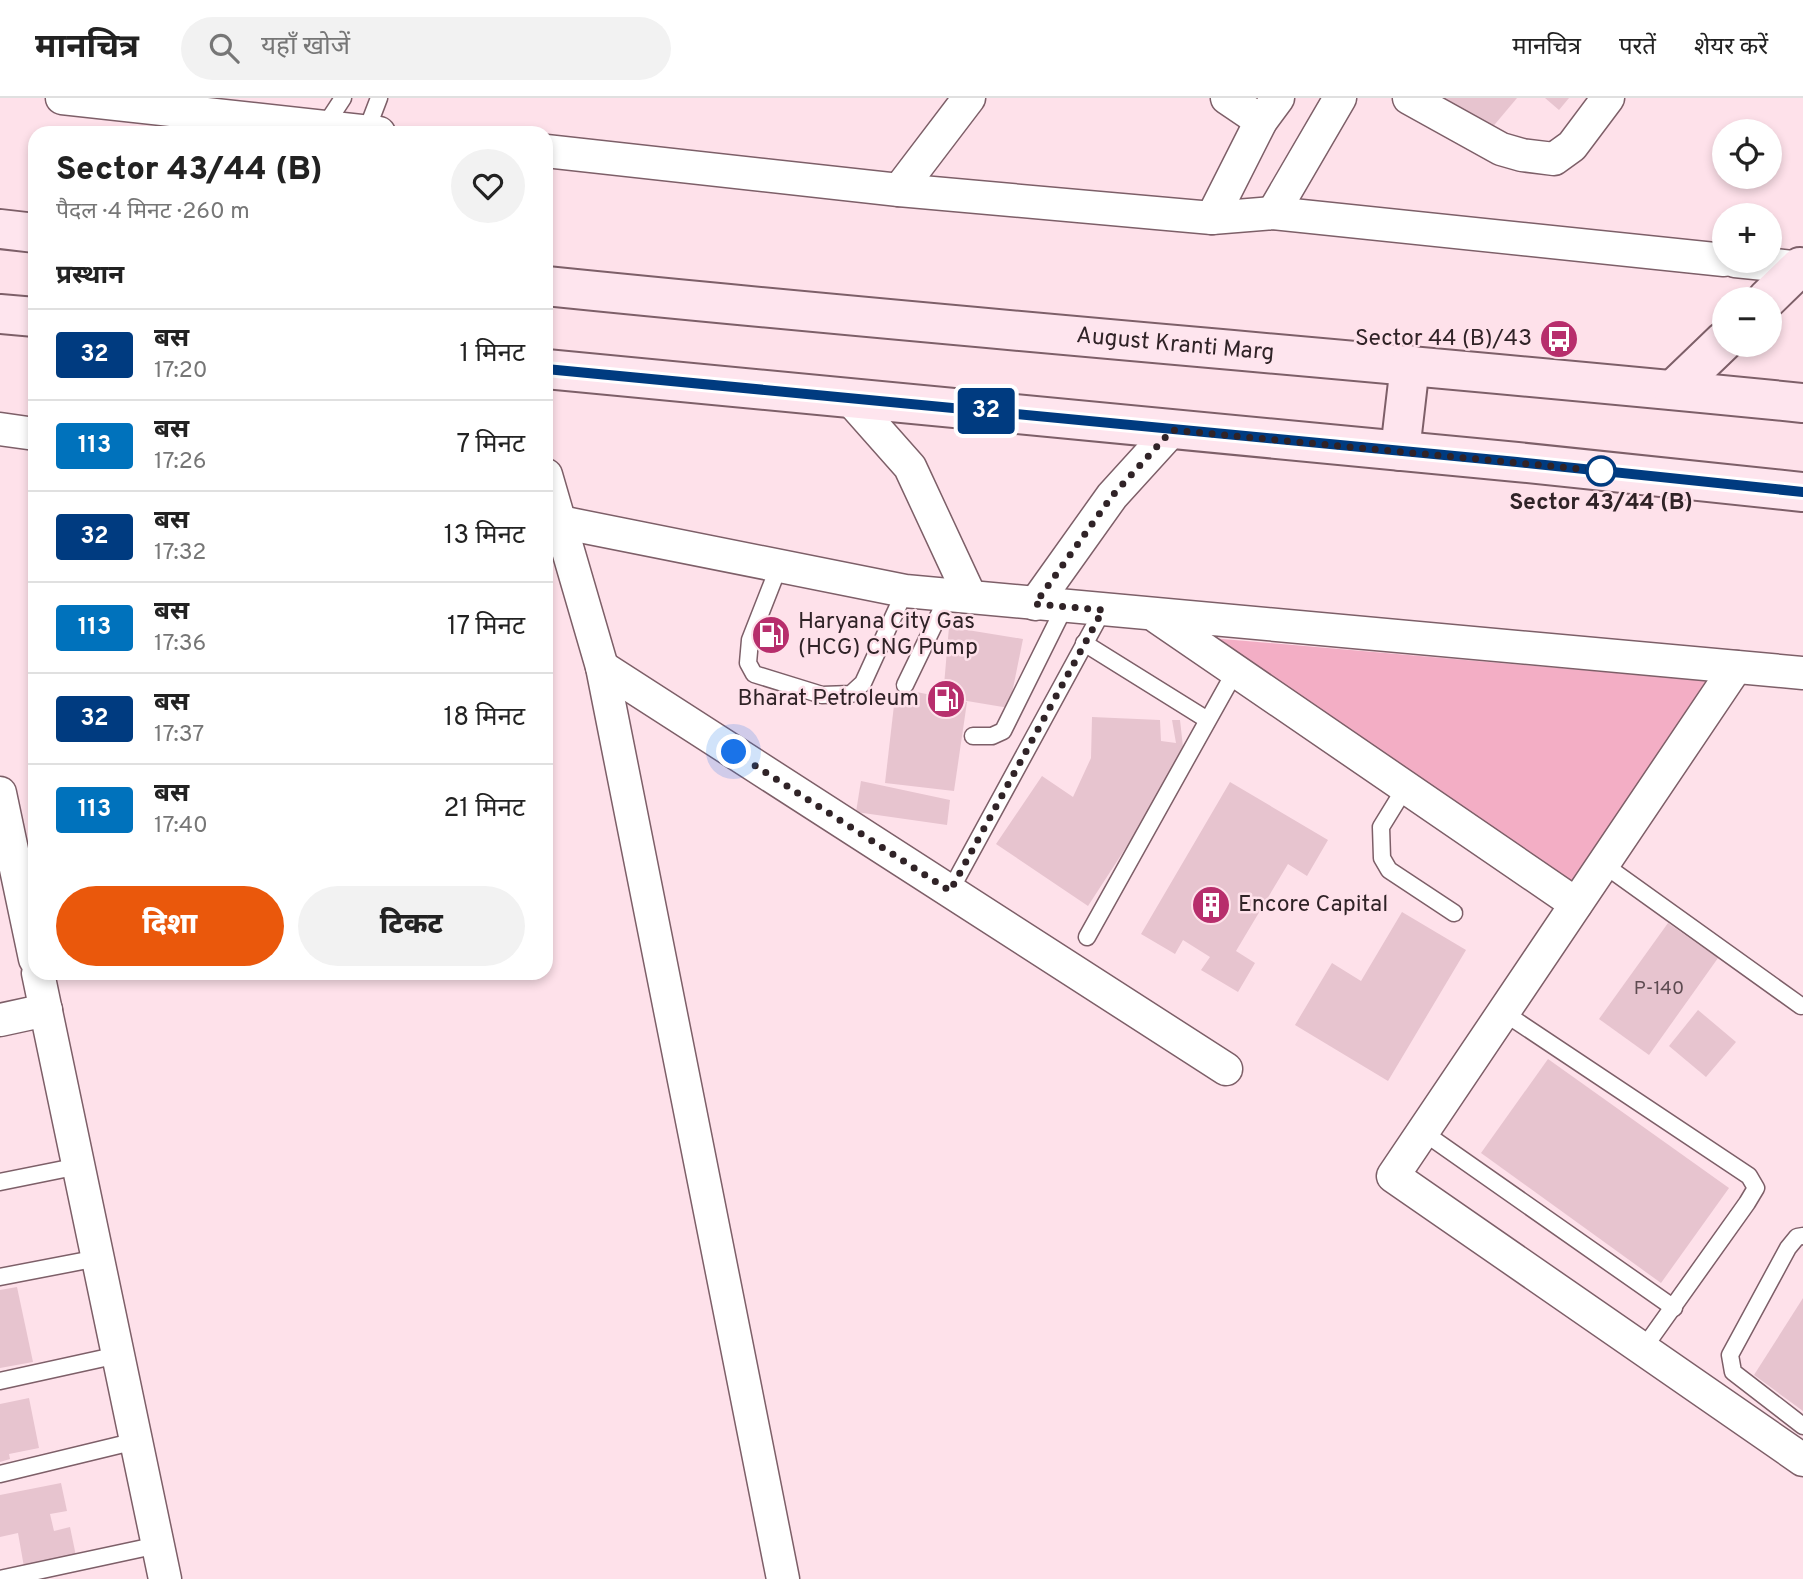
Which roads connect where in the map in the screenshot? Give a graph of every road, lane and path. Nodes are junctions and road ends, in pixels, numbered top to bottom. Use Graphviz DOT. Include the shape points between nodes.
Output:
graph roads {
  1 [pos="62,98"];
  2 [pos="343,98"];
  3 [pos="379,98"];
  4 [pos="969,98"];
  5 [pos="1227,98"];
  6 [pos="1340,98"];
  7 [pos="1409,98"];
  8 [pos="1608,98"];
  9 [pos="1269,109"];
  10 [pos="315,126"];
  11 [pos="325,126"];
  12 [pos="373,126"];
  13 [pos="553,152"];
  14 [pos="899,190"];
  15 [pos="1273,213"];
  16 [pos="1212,218"];
  17 [pos="0,229"];
  18 [pos="28,232"];
  19 [pos="1712,259"];
  20 [pos="1782,266"];
  21 [pos="1801,268"];
  22 [pos="553,287"];
  23 [pos="1780,287"];
  24 [pos="0,314"];
  25 [pos="28,316"];
  26 [pos="1712,353"];
  27 [pos="1409,365"];
  28 [pos="553,370"];
  29 [pos="1673,390"];
  30 [pos="848,397"];
  31 [pos="1803,403"];
  32 [pos="0,429"];
  33 [pos="1172,430"];
  34 [pos="28,433"];
  35 [pos="1400,451"];
  36 [pos="1803,492"];
  37 [pos="553,511"];
  38 [pos="779,566"];
  39 [pos="905,591"];
  40 [pos="959,595"];
  41 [pos="1050,605"];
  42 [pos="1103,610"];
  43 [pos="1152,614"];
  44 [pos="1084,643"];
  45 [pos="602,667"];
  46 [pos="1736,667"];
  47 [pos="1236,670"];
  48 [pos="1803,673"];
  49 [pos="905,685"];
  50 [pos="1206,719"];
  51 [pos="973,736"];
  52 [pos="1405,788"];
  53 [pos="0,793"];
  54 [pos="1603,864"];
  55 [pos="950,891"];
  56 [pos="1576,904"];
  57 [pos="1454,913"];
  58 [pos="28,926"];
  59 [pos="1087,937"];
  60 [pos="40,980"];
  61 [pos="1801,1006"];
  62 [pos="46,1010"];
  63 [pos="1503,1012"];
  64 [pos="0,1020"];
  65 [pos="1226,1069"];
  66 [pos="1423,1132"];
  67 [pos="79,1166"];
  68 [pos="0,1182"];
  69 [pos="1803,1236"];
  70 [pos="98,1258"];
  71 [pos="0,1277"];
  72 [pos="1674,1308"];
  73 [pos="1643,1349"];
  74 [pos="118,1355"];
  75 [pos="0,1381"];
  76 [pos="136,1440"];
  77 [pos="1801,1446"];
  78 [pos="0,1474"];
  79 [pos="158,1545"];
  80 [pos="0,1579"];
  81 [pos="165,1579"];
  82 [pos="783,1579"];
  1 -- 10 [label="street"];
  2 -- 11 [label="lane"];
  3 -- 12 [label="lane"];
  4 -- 14 [label="street"];
  5 -- 9 [label="street"];
  6 -- 15 [label="street"];
  7 -- 8 [label="street" via="1501,149 1554,159 1572,146"];
  9 -- 16 [label="street"];
  13 -- 14 [label="street"];
  14 -- 16 [label="street"];
  15 -- 16 [label="street"];
  15 -- 19 [label="street"];
  17 -- 18 [label="main road"];
  20 -- 21 [label="street"];
  21 -- 23 [label="main road"];
  22 -- 27 [label="main road, August Kranti Marg"];
  24 -- 25 [label="main road"];
  26 -- 29 [label="main road"];
  27 -- 29 [label="main road, August Kranti Marg"];
  27 -- 35 [label="main road"];
  28 -- 30 [label="main road"];
  29 -- 31 [label="main road, August Kranti Marg"];
  30 -- 33 [label="main road"];
  30 -- 40 [label="street" via="910,467"];
  32 -- 34 [label="street"];
  33 -- 35 [label="main road"];
  33 -- 41 [label="street" via="1112,496"];
  35 -- 36 [label="main road"];
  37 -- 38 [label="street"];
  37 -- 45 [label="street"];
  38 -- 39 [label="street"];
  38 -- 39 [label="lane" via="750,640 748,663 754,674 822,695 851,694 863,683"];
  39 -- 40 [label="street"];
  40 -- 41 [label="street"];
  40 -- 49 [label="lane"];
  41 -- 42 [label="street"];
  41 -- 51 [label="lane" via="1003,731"];
  42 -- 43 [label="street"];
  42 -- 44 [label="lane"];
  43 -- 46 [label="street"];
  43 -- 47 [label="street"];
  44 -- 50 [label="lane"];
  44 -- 55 [label="lane"];
  45 -- 55 [label="street"];
  45 -- 82 [label="street"];
  46 -- 48 [label="street"];
  46 -- 54 [label="street"];
  47 -- 50 [label="lane"];
  47 -- 52 [label="street"];
  50 -- 59 [label="lane"];
  52 -- 56 [label="street"];
  52 -- 57 [label="lane" via="1381,827 1382,858 1389,870"];
  53 -- 58 [label="street"];
  54 -- 56 [label="street"];
  54 -- 61 [label="lane"];
  55 -- 65 [label="street"];
  56 -- 63 [label="street"];
  60 -- 62 [label="street"];
  62 -- 64 [label="street"];
  62 -- 67 [label="street"];
  63 -- 66 [label="street"];
  63 -- 72 [label="lane" via="1749,1176 1756,1188"];
  66 -- 72 [label="lane"];
  66 -- 73 [label="street" via="1393,1176"];
  67 -- 68 [label="lane"];
  67 -- 70 [label="street"];
  69 -- 77 [label="lane" via="1788,1248 1730,1355 1733,1372"];
  70 -- 71 [label="lane"];
  70 -- 74 [label="street"];
  72 -- 73 [label="lane"];
  73 -- 77 [label="street"];
  74 -- 75 [label="lane"];
  74 -- 76 [label="street"];
  76 -- 78 [label="lane"];
  76 -- 79 [label="street"];
  79 -- 80 [label="lane"];
  79 -- 81 [label="street"];
}
